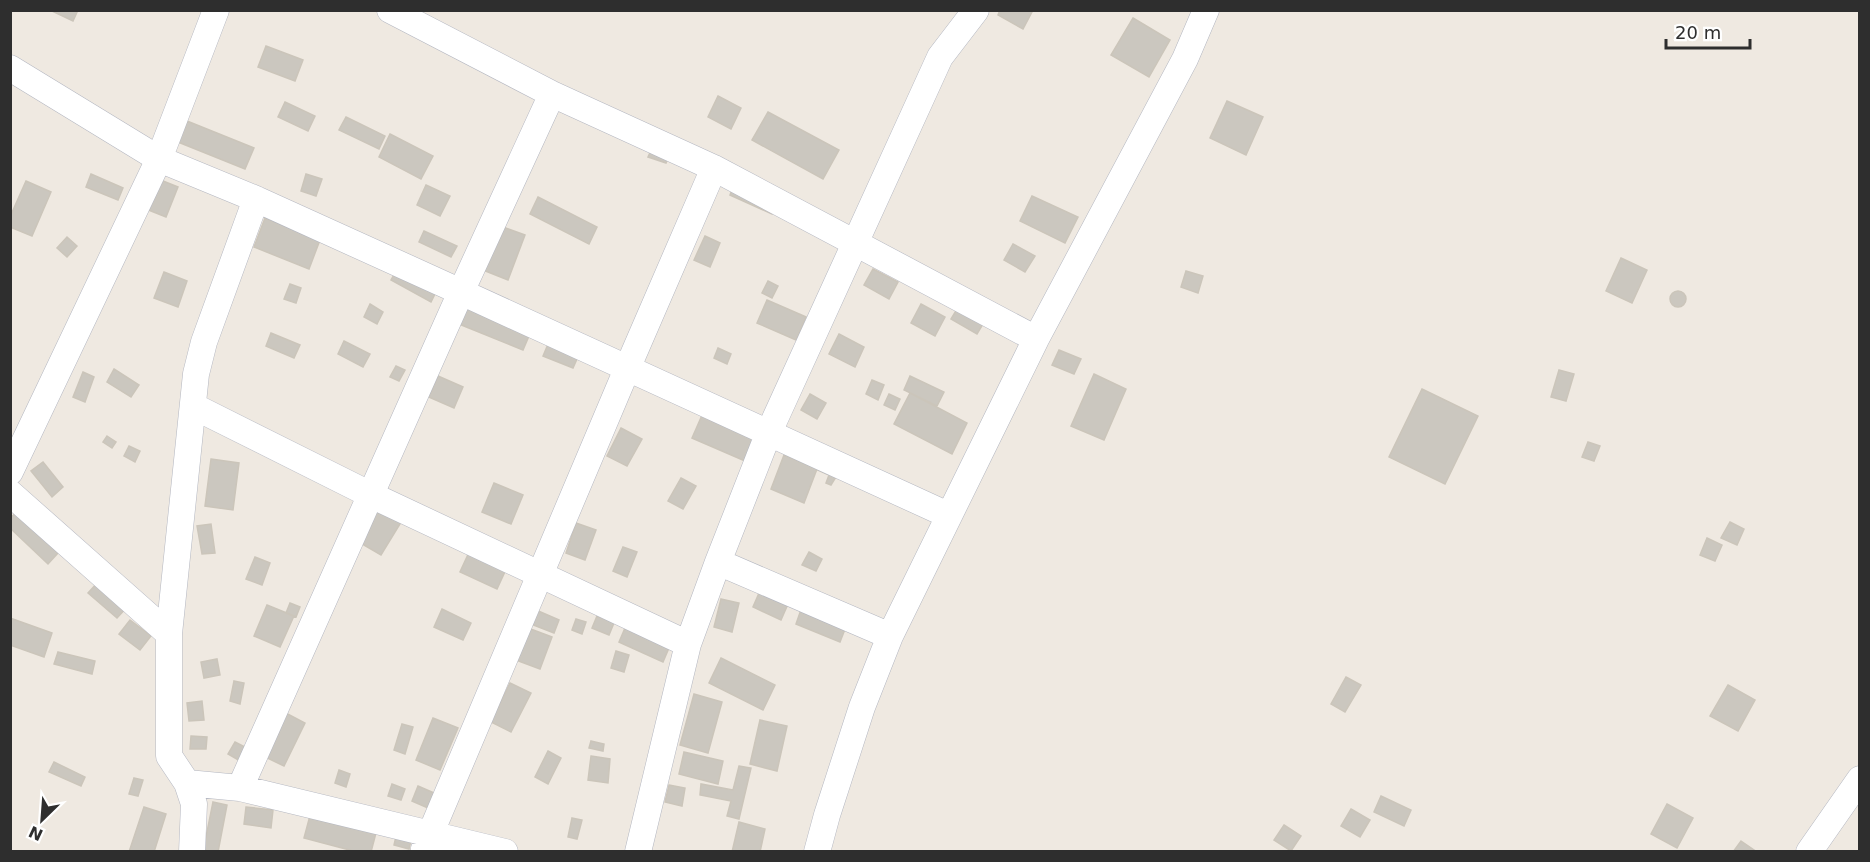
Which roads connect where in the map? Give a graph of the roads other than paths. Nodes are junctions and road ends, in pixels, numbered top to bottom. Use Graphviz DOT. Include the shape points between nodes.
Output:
graph roads {
  1 [pos="216,10"];
  2 [pos="390,10"];
  3 [pos="976,10"];
  4 [pos="1206,10"];
  5 [pos="10,68"];
  6 [pos="552,94"];
  7 [pos="159,159"];
  8 [pos="714,168"];
  9 [pos="256,200"];
  10 [pos="856,243"];
  11 [pos="461,292"];
  12 [pos="1036,339"];
  13 [pos="627,369"];
  14 [pos="193,406"];
  15 [pos="769,432"];
  16 [pos="10,471"];
  17 [pos="10,493"];
  18 [pos="370,495"];
  19 [pos="948,515"];
  20 [pos="718,562"];
  21 [pos="540,573"];
  22 [pos="169,634"];
  23 [pos="890,636"];
  24 [pos="688,644"];
  25 [pos="1860,779"];
  26 [pos="187,783"];
  27 [pos="240,788"];
  28 [pos="427,843"];
  29 [pos="192,852"];
  30 [pos="505,852"];
  31 [pos="638,852"];
  32 [pos="817,852"];
  33 [pos="1809,852"];
  1 -- 7 [label="street"];
  2 -- 6 [label="street"];
  3 -- 10 [label="street" via="940,57"];
  4 -- 12 [label="street" via="1185,59"];
  5 -- 7 [label="street"];
  6 -- 8 [label="street"];
  6 -- 11 [label="street"];
  7 -- 9 [label="street"];
  7 -- 16 [label="street"];
  8 -- 10 [label="street"];
  8 -- 13 [label="street"];
  9 -- 11 [label="street"];
  9 -- 14 [label="street" via="204,342"];
  10 -- 12 [label="street"];
  10 -- 15 [label="street"];
  11 -- 13 [label="street"];
  11 -- 18 [label="street"];
  12 -- 19 [label="street"];
  13 -- 15 [label="street"];
  13 -- 21 [label="street"];
  14 -- 18 [label="street"];
  14 -- 22 [label="street"];
  15 -- 19 [label="street"];
  15 -- 20 [label="street"];
  17 -- 22 [label="street"];
  18 -- 21 [label="street"];
  18 -- 27 [label="street"];
  19 -- 23 [label="street"];
  20 -- 23 [label="street"];
  20 -- 24 [label="street"];
  21 -- 24 [label="street"];
  21 -- 28 [label="street"];
  22 -- 26 [label="street" via="169,756"];
  23 -- 32 [label="street" via="862,707"];
  24 -- 31 [label="street"];
  25 -- 33 [label="street"];
  26 -- 27 [label="street"];
  26 -- 29 [label="street" via="194,804"];
  27 -- 28 [label="street"];
  28 -- 30 [label="street"];
}
